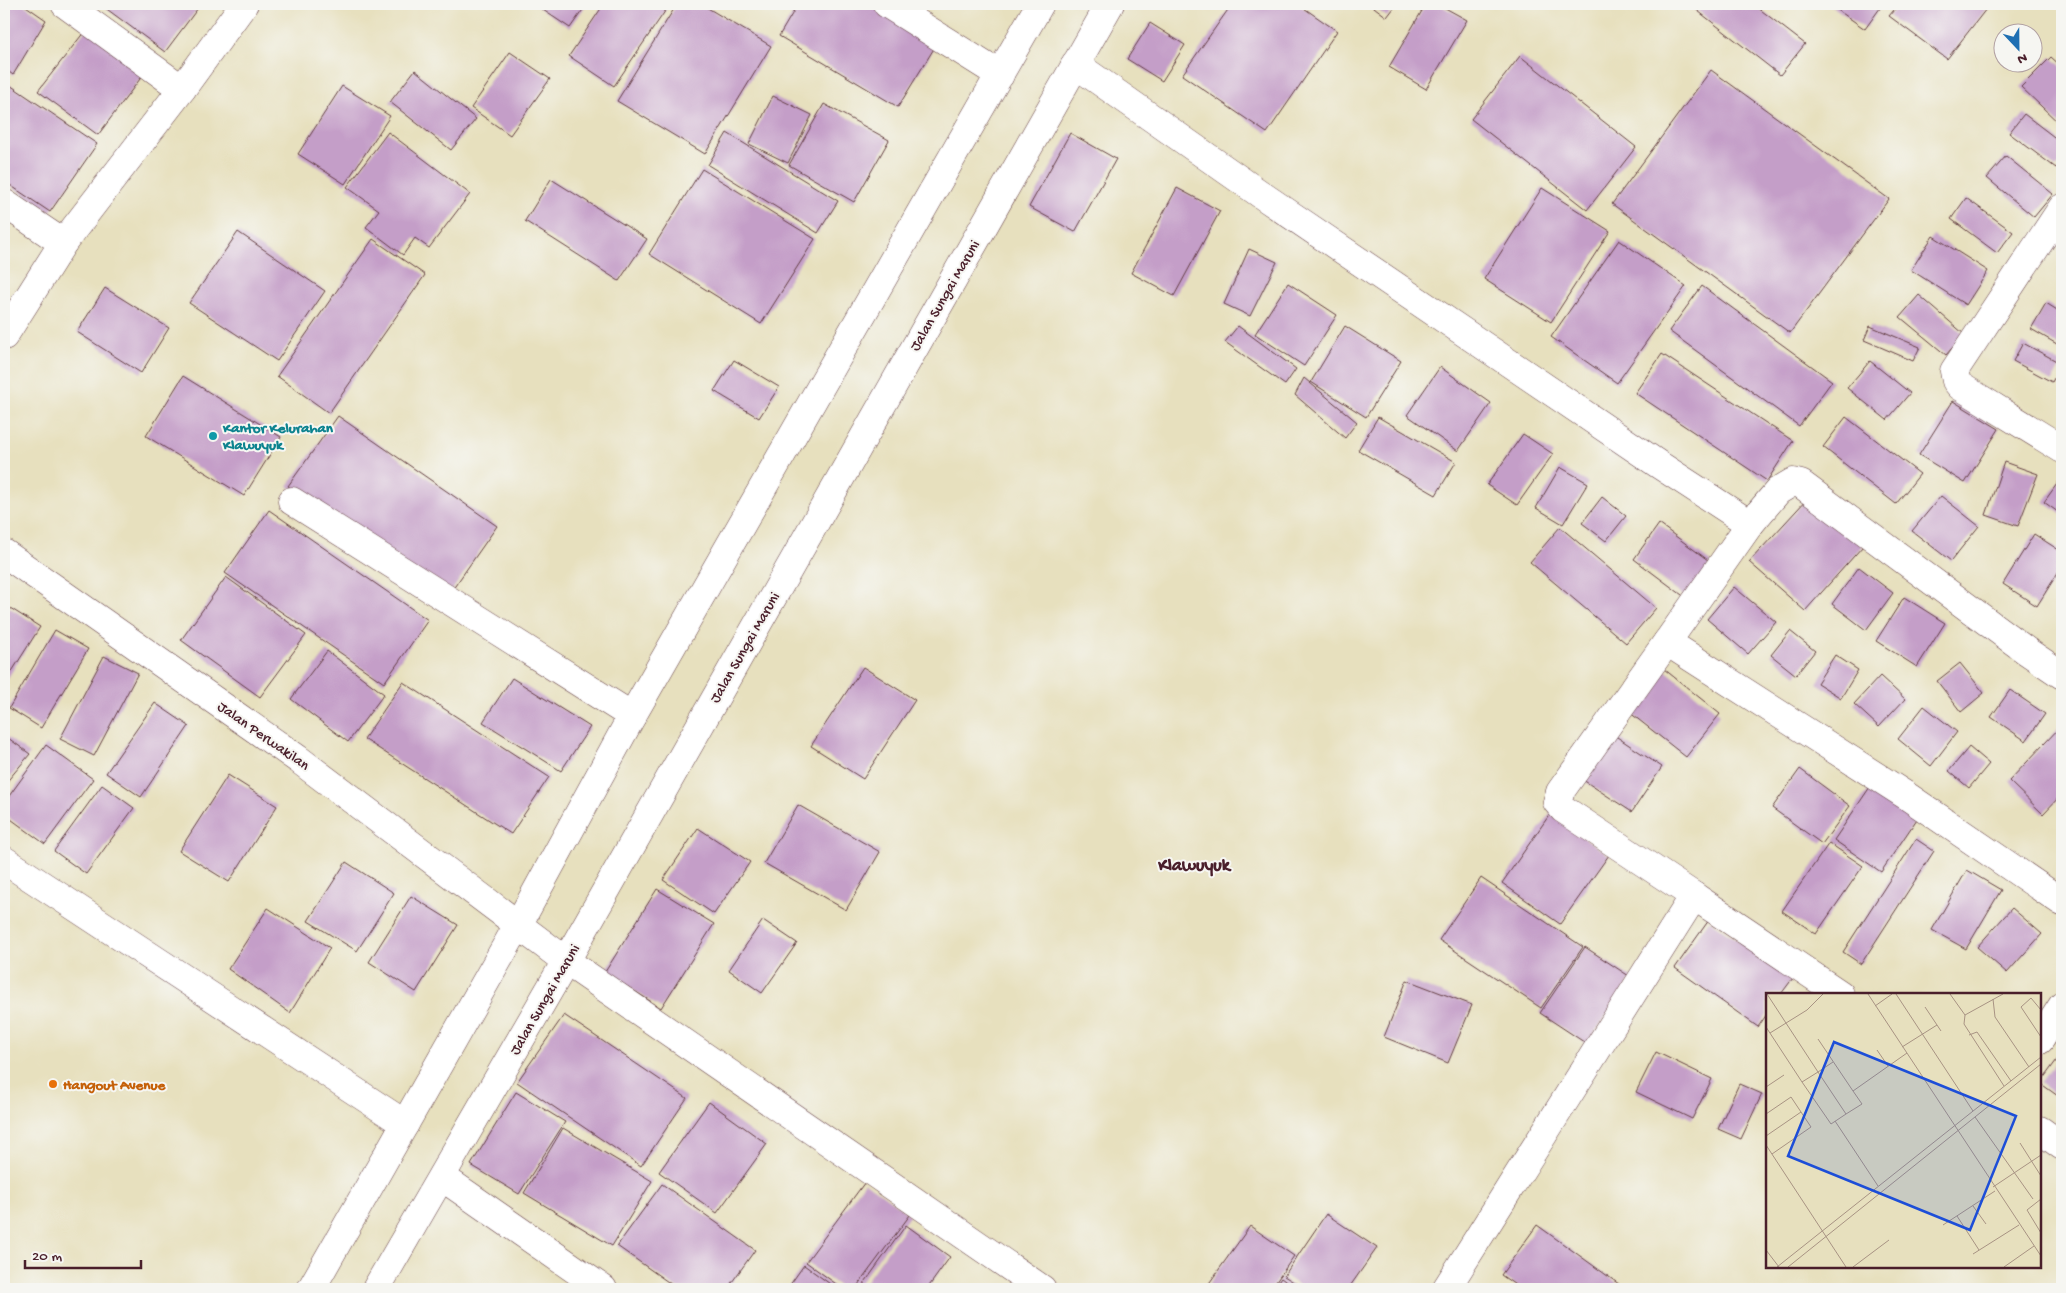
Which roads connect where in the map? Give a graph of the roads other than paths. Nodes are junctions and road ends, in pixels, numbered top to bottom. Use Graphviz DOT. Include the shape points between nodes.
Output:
graph roads {
  1 [pos="65,4"];
  2 [pos="244,4"];
  3 [pos="888,4"];
  4 [pos="1040,4"];
  5 [pos="1110,4"];
  6 [pos="1075,64"];
  7 [pos="1000,75"];
  8 [pos="182,89"];
  9 [pos="4,203"];
  10 [pos="2062,208"];
  11 [pos="63,243"];
  12 [pos="4,336"];
  13 [pos="2062,449"];
  14 [pos="292,501"];
  15 [pos="1750,524"];
  16 [pos="4,553"];
  17 [pos="1667,642"];
  18 [pos="2062,675"];
  19 [pos="632,716"];
  20 [pos="4,860"];
  21 [pos="1694,896"];
  22 [pos="2062,902"];
  23 [pos="518,925"];
  24 [pos="566,961"];
  25 [pos="1839,993"];
  26 [pos="2062,1006"];
  27 [pos="2041,1038"];
  28 [pos="405,1124"];
  29 [pos="2041,1131"];
  30 [pos="2062,1146"];
  31 [pos="442,1177"];
  32 [pos="1456,1286"];
  33 [pos="311,1289"];
  34 [pos="376,1289"];
  35 [pos="603,1289"];
  36 [pos="1042,1289"];
  1 -- 8 [label="street"];
  2 -- 8 [label="street"];
  3 -- 7 [label="street"];
  4 -- 7 [label="street"];
  5 -- 6 [label="street, Jalan Sungai Maruni"];
  6 -- 15 [label="street" via="1266,198"];
  6 -- 24 [label="street, Jalan Sungai Maruni"];
  7 -- 19 [label="street"];
  8 -- 11 [label="street"];
  9 -- 11 [label="street"];
  10 -- 13 [label="street" via="1954,371 1960,386"];
  11 -- 12 [label="street"];
  14 -- 19 [label="street"];
  15 -- 17 [label="street"];
  15 -- 18 [label="street" via="1782,486 1793,482 1801,484"];
  16 -- 23 [label="street, Jalan Perwakilan" via="298,759"];
  17 -- 21 [label="street" via="1560,792 1557,802"];
  17 -- 22 [label="street" via="1907,796"];
  19 -- 23 [label="street"];
  20 -- 28 [label="street"];
  21 -- 25 [label="street"];
  21 -- 32 [label="street"];
  23 -- 24 [label="street, Jalan Perwakilan"];
  23 -- 28 [label="street"];
  24 -- 31 [label="street, Jalan Sungai Maruni"];
  24 -- 36 [label="street, Jalan Perwakilan"];
  26 -- 27 [label="street"];
  28 -- 33 [label="street"];
  29 -- 30 [label="street"];
  31 -- 34 [label="street, Jalan Sungai Maruni"];
  31 -- 35 [label="street"];
}
